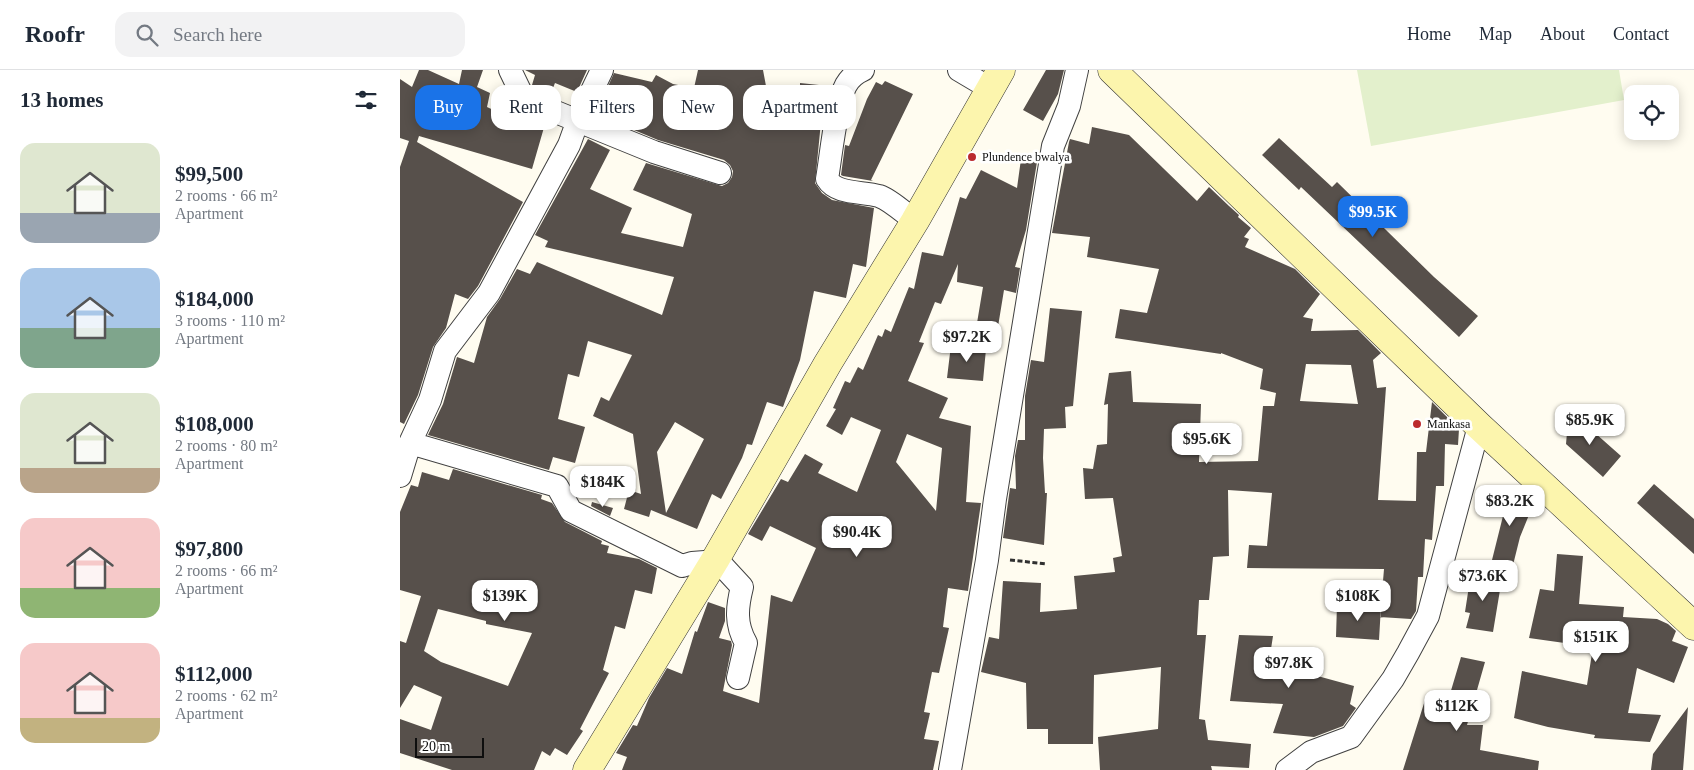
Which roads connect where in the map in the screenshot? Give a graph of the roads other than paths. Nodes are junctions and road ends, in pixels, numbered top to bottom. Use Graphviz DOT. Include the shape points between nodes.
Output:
graph roads {
  1 [pos="510,70"];
  2 [pos="602,70"];
  3 [pos="863,70"];
  4 [pos="958,70"];
  5 [pos="1077,70"];
  6 [pos="1112,70"];
  7 [pos="996,79"];
  8 [pos="595,85"];
  9 [pos="571,117"];
  10 [pos="575,130"];
  11 [pos="602,130"];
  12 [pos="720,173"];
  13 [pos="915,221"];
  14 [pos="1479,426"];
  15 [pos="410,443"];
  16 [pos="400,476"];
  17 [pos="715,560"];
  18 [pos="1694,626"];
  19 [pos="738,678"];
  20 [pos="587,770"];
  21 [pos="950,770"];
  22 [pos="1287,770"];
  1 -- 9 [label="street" via="524,98"];
  2 -- 8 [label="street"];
  3 -- 13 [label="street" via="845,86 828,178 831,185 838,188 880,196"];
  4 -- 7 [label="street"];
  5 -- 21 [label="street" via="1069,106 1053,146"];
  6 -- 14 [label="street"];
  7 -- 13 [label="street"];
  10 -- 15 [label="street" via="570,145 490,293 445,351 430,400"];
  11 -- 12 [label="street" via="654,152"];
  13 -- 17 [label="street" via="828,363"];
  14 -- 18 [label="street"];
  14 -- 22 [label="street" via="1428,616 1408,653 1350,737 1311,752"];
  15 -- 16 [label="street"];
  15 -- 17 [label="street" via="557,486 571,512 682,566"];
  17 -- 19 [label="street" via="742,587 737,608 739,631 746,642"];
  17 -- 20 [label="street"];
}
